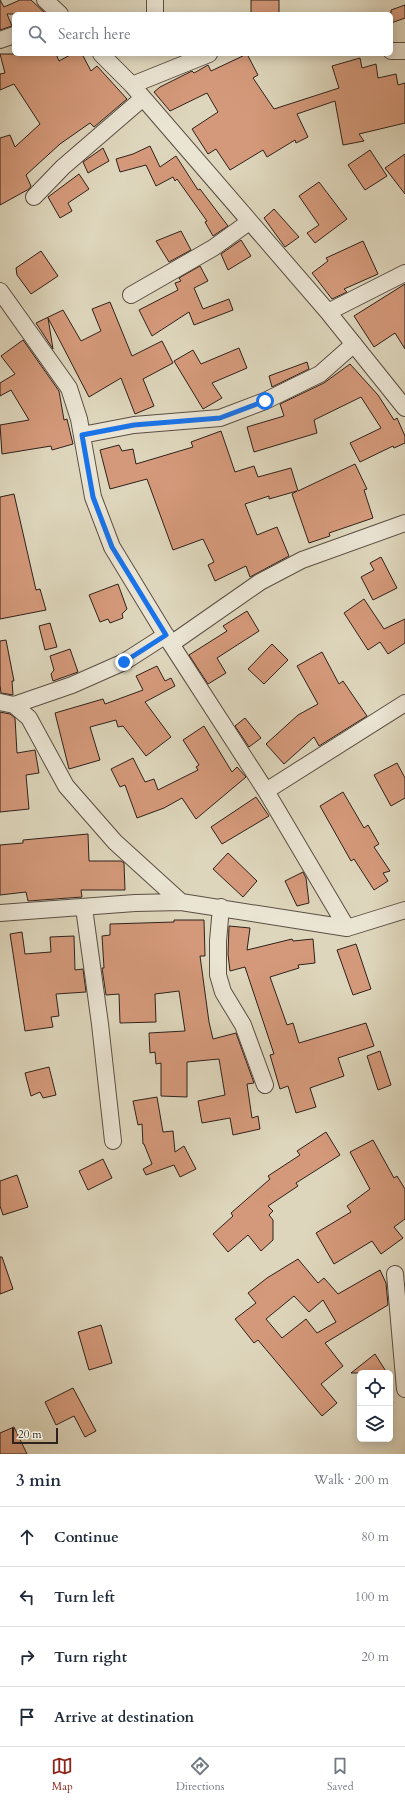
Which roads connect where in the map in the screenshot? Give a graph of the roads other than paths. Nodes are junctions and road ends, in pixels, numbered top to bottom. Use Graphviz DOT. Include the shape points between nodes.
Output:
graph roads {
  1 [pos="155,0"];
  2 [pos="155,12"];
  3 [pos="12,36"];
  4 [pos="0,40"];
  5 [pos="393,51"];
  6 [pos="405,51"];
  7 [pos="102,56"];
  8 [pos="204,56"];
  9 [pos="132,85"];
  10 [pos="143,98"];
  11 [pos="34,196"];
  12 [pos="250,222"];
  13 [pos="405,273"];
  14 [pos="0,291"];
  15 [pos="131,294"];
  16 [pos="328,312"];
  17 [pos="354,344"];
  18 [pos="405,408"];
  19 [pos="82,435"];
  20 [pos="405,523"];
  21 [pos="168,640"];
  22 [pos="405,702"];
  23 [pos="7,703"];
  24 [pos="266,791"];
  25 [pos="181,902"];
  26 [pos="221,907"];
  27 [pos="84,908"];
  28 [pos="405,910"];
  29 [pos="0,913"];
  30 [pos="347,928"];
  31 [pos="264,1085"];
  32 [pos="113,1141"];
  33 [pos="395,1274"];
  34 [pos="405,1389"];
  1 -- 2 [label="street"];
  3 -- 4 [label="street"];
  5 -- 6 [label="street"];
  7 -- 9 [label="street"];
  8 -- 9 [label="street"];
  9 -- 10 [label="street"];
  10 -- 11 [label="street" via="63,167"];
  10 -- 12 [label="street"];
  12 -- 15 [label="street" via="213,248"];
  12 -- 16 [label="street"];
  13 -- 16 [label="street"];
  14 -- 19 [label="street" via="70,388"];
  16 -- 17 [label="street"];
  17 -- 18 [label="street"];
  17 -- 19 [label="street" via="320,374 265,401 220,418 134,425"];
  19 -- 21 [label="street" via="93,497 112,547"];
  20 -- 21 [label="street" via="302,560 260,582"];
  21 -- 23 [label="street" via="72,685"];
  21 -- 24 [label="street"];
  22 -- 24 [label="street"];
  23 -- 25 [label="street" via="29,718 66,786 114,842"];
  24 -- 30 [label="street"];
  25 -- 26 [label="street"];
  25 -- 27 [label="street"];
  26 -- 30 [label="street"];
  26 -- 31 [label="street" via="218,975 223,992 243,1026"];
  27 -- 29 [label="street"];
  27 -- 32 [label="street"];
  28 -- 30 [label="street"];
  33 -- 34 [label="street"];
}
